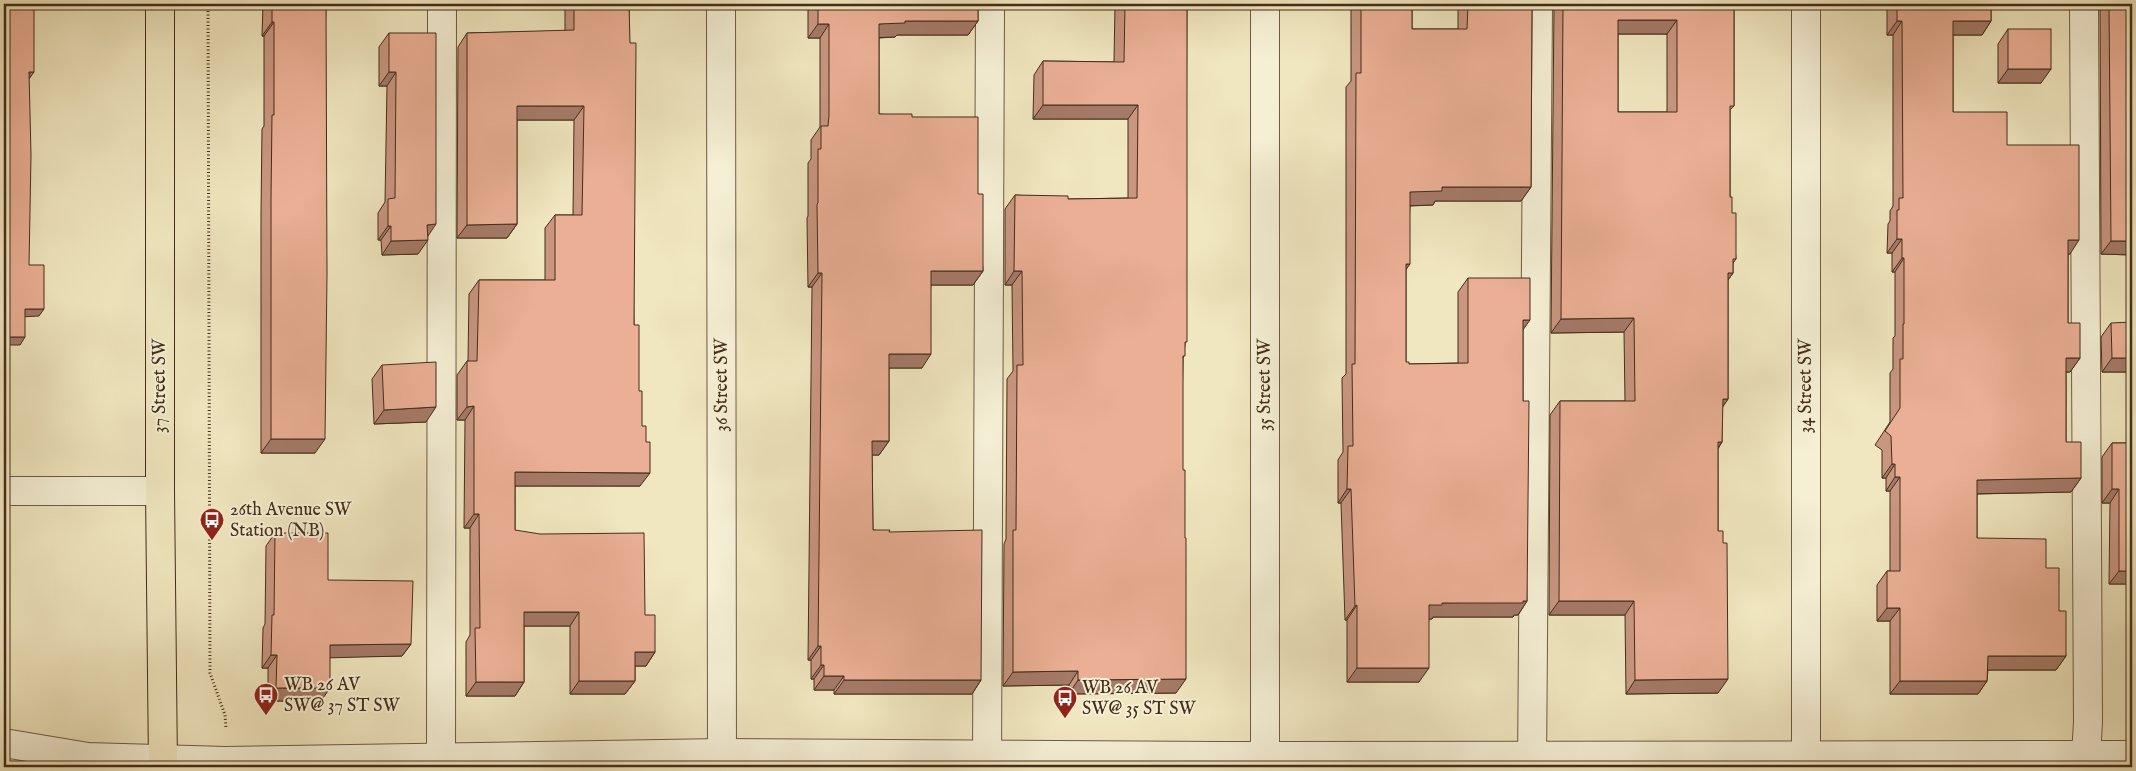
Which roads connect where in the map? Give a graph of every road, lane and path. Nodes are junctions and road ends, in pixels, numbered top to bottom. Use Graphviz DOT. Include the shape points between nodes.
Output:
graph roads {
  1 [pos="160,4"];
  2 [pos="208,4"];
  3 [pos="442,4"];
  4 [pos="722,4"];
  5 [pos="990,4"];
  6 [pos="1265,4"];
  7 [pos="1538,4"];
  8 [pos="1806,4"];
  9 [pos="2084,4"];
  10 [pos="12,491"];
  11 [pos="160,491"];
  12 [pos="226,730"];
  13 [pos="4,743"];
  14 [pos="2086,755"];
  15 [pos="2132,755"];
  16 [pos="722,760"];
  17 [pos="987,761"];
  18 [pos="1806,761"];
  19 [pos="1265,762"];
  20 [pos="1532,762"];
  21 [pos="441,763"];
  22 [pos="163,764"];
  1 -- 11 [label="main road, 37 Street SW"];
  2 -- 12 [label="path" via="210,673 225,715"];
  3 -- 21 [label="street"];
  4 -- 16 [label="street, 36 Street SW"];
  5 -- 17 [label="street"];
  6 -- 19 [label="street, 35 Street SW"];
  7 -- 20 [label="street"];
  8 -- 18 [label="street, 34 Street SW"];
  9 -- 14 [label="street"];
  10 -- 11 [label="street"];
  11 -- 22 [label="main road, 37 Street SW"];
  13 -- 22 [label="street" via="88,757"];
  14 -- 15 [label="street"];
  14 -- 18 [label="street"];
  16 -- 17 [label="street"];
  16 -- 21 [label="street"];
  17 -- 19 [label="street"];
  18 -- 20 [label="street"];
  19 -- 20 [label="street"];
  21 -- 22 [label="street" via="243,761"];
}
